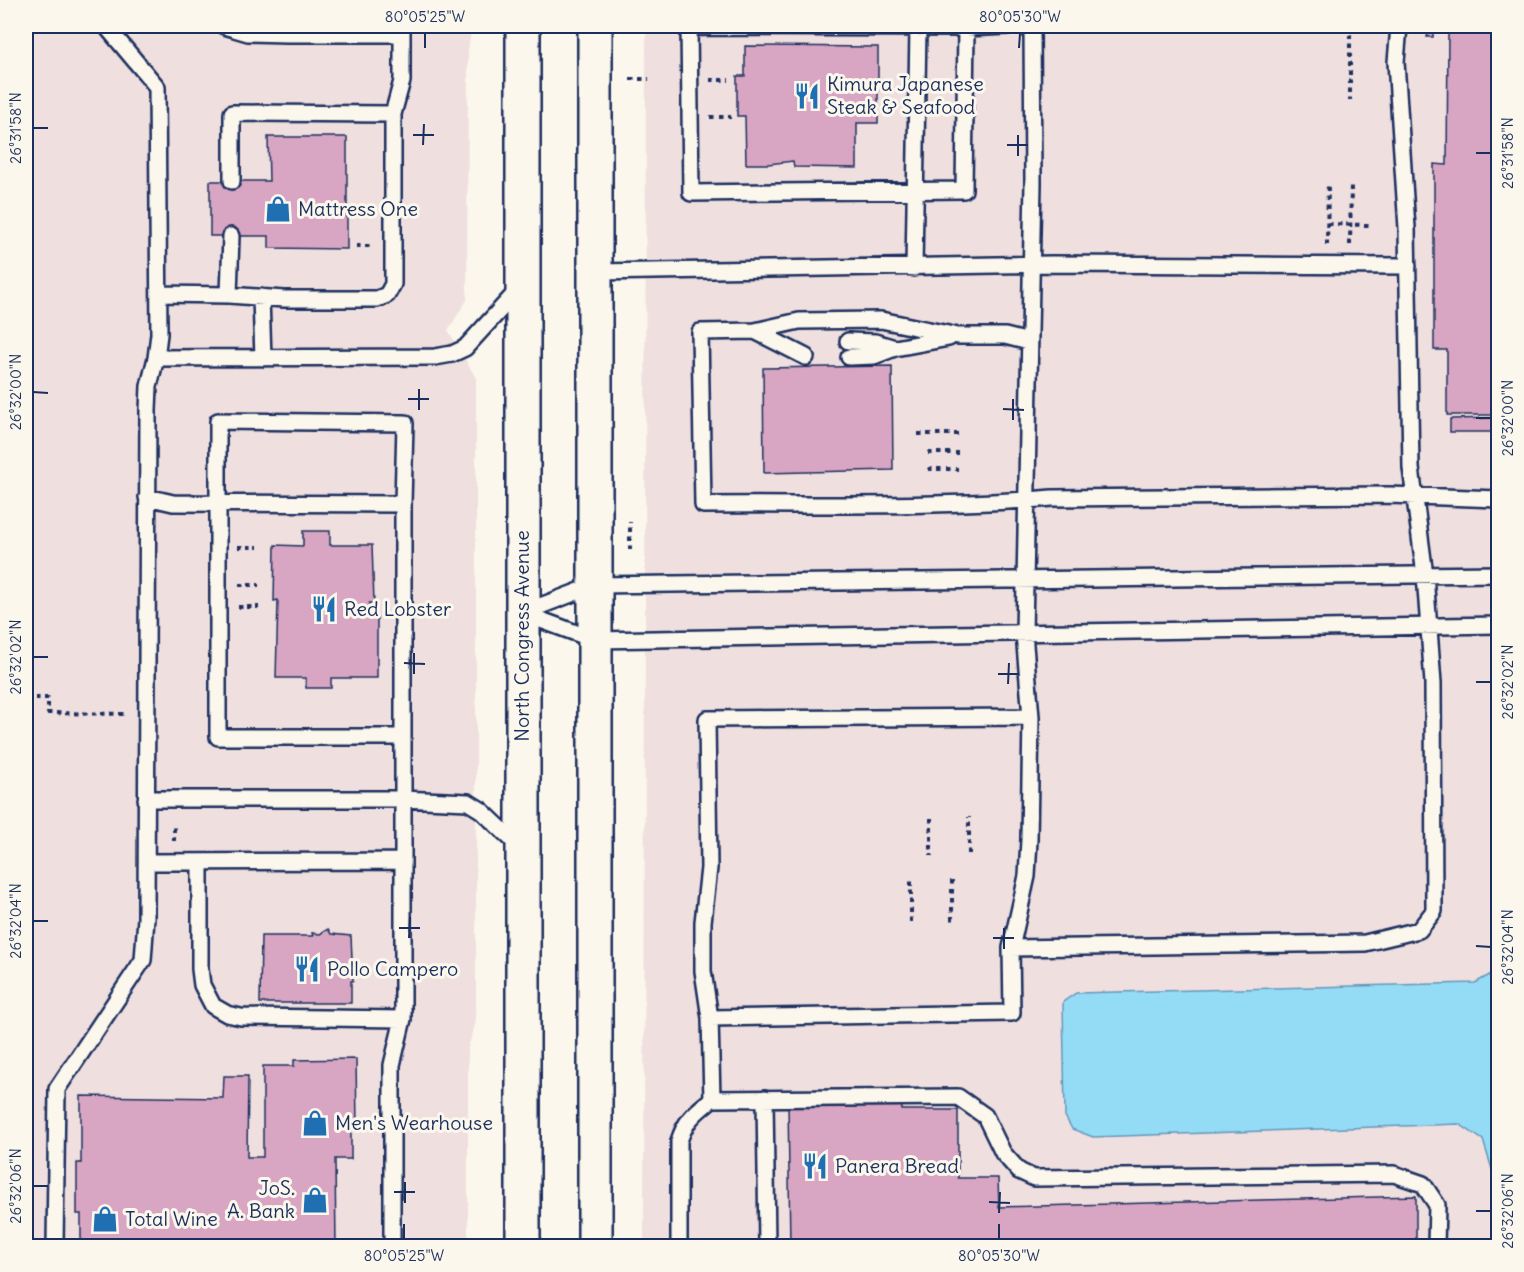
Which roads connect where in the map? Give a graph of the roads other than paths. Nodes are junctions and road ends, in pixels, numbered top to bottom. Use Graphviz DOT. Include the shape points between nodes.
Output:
graph roads {
  1 [pos="106,26"];
  2 [pos="224,26"];
  3 [pos="523,26"];
  4 [pos="595,26"];
  5 [pos="689,26"];
  6 [pos="1008,26"];
  7 [pos="1032,26"];
  8 [pos="1399,26"];
  9 [pos="918,28"];
  10 [pos="966,28"];
  11 [pos="283,30"];
  12 [pos="402,30"];
  13 [pos="393,114"];
  14 [pos="232,181"];
  15 [pos="915,192"];
  16 [pos="231,236"];
  17 [pos="1031,264"];
  18 [pos="1408,266"];
  19 [pos="914,268"];
  20 [pos="596,272"];
  21 [pos="523,285"];
  22 [pos="159,294"];
  23 [pos="229,295"];
  24 [pos="261,297"];
  25 [pos="755,332"];
  26 [pos="958,336"];
  27 [pos="848,341"];
  28 [pos="1029,342"];
  29 [pos="895,348"];
  30 [pos="803,350"];
  31 [pos="849,357"];
  32 [pos="156,358"];
  33 [pos="263,358"];
  34 [pos="1414,496"];
  35 [pos="147,497"];
  36 [pos="1498,499"];
  37 [pos="1028,500"];
  38 [pos="217,503"];
  39 [pos="403,504"];
  40 [pos="1498,574"];
  41 [pos="1425,575"];
  42 [pos="1025,579"];
  43 [pos="595,585"];
  44 [pos="522,614"];
  45 [pos="1498,625"];
  46 [pos="1427,626"];
  47 [pos="1024,633"];
  48 [pos="595,640"];
  49 [pos="1031,717"];
  50 [pos="403,737"];
  51 [pos="146,799"];
  52 [pos="402,799"];
  53 [pos="522,849"];
  54 [pos="403,861"];
  55 [pos="147,862"];
  56 [pos="200,862"];
  57 [pos="1011,948"];
  58 [pos="710,1018"];
  59 [pos="403,1019"];
  60 [pos="765,1098"];
  61 [pos="712,1099"];
  62 [pos="55,1246"];
  63 [pos="392,1246"];
  64 [pos="522,1246"];
  65 [pos="595,1246"];
  66 [pos="679,1246"];
  67 [pos="767,1246"];
  68 [pos="1436,1246"];
  1 -- 22 [label="lane" via="157,87"];
  2 -- 11 [label="lane" via="248,33"];
  3 -- 21 [label="main road, North Congress Avenue"];
  4 -- 20 [label="main road"];
  5 -- 9 [label="lane"];
  5 -- 15 [label="lane" via="691,193"];
  6 -- 10 [label="lane"];
  7 -- 17 [label="lane"];
  8 -- 18 [label="lane" via="1396,62"];
  9 -- 10 [label="lane"];
  9 -- 15 [label="lane"];
  10 -- 15 [label="lane" via="964,190"];
  11 -- 12 [label="lane"];
  12 -- 13 [label="lane" via="402,81"];
  13 -- 14 [label="lane" via="232,113"];
  13 -- 24 [label="lane" via="393,284 387,295 377,299"];
  15 -- 19 [label="lane"];
  16 -- 23 [label="lane"];
  17 -- 18 [label="lane"];
  17 -- 19 [label="lane"];
  17 -- 28 [label="lane"];
  18 -- 34 [label="lane"];
  19 -- 20 [label="lane"];
  20 -- 43 [label="main road"];
  21 -- 33 [label="lane" via="465,348 452,354"];
  21 -- 44 [label="main road, North Congress Avenue"];
  22 -- 23 [label="lane"];
  22 -- 32 [label="lane"];
  23 -- 24 [label="lane"];
  24 -- 33 [label="lane"];
  25 -- 26 [label="lane" via="799,321 881,320"];
  25 -- 30 [label="lane"];
  25 -- 37 [label="lane" via="700,332 703,505"];
  26 -- 28 [label="lane" via="1005,336"];
  26 -- 29 [label="lane"];
  27 -- 29 [label="lane"];
  28 -- 37 [label="lane"];
  29 -- 31 [label="lane" via="874,356"];
  32 -- 33 [label="lane"];
  32 -- 35 [label="lane" via="148,386"];
  34 -- 36 [label="lane"];
  34 -- 37 [label="lane"];
  34 -- 41 [label="lane"];
  35 -- 38 [label="lane" via="173,503"];
  35 -- 51 [label="lane"];
  37 -- 42 [label="lane"];
  38 -- 39 [label="lane"];
  38 -- 39 [label="lane" via="218,421 405,423"];
  38 -- 50 [label="lane" via="218,737"];
  39 -- 50 [label="lane"];
  40 -- 41 [label="lane"];
  41 -- 42 [label="lane"];
  41 -- 46 [label="lane"];
  42 -- 43 [label="lane"];
  42 -- 47 [label="lane"];
  43 -- 44 [label="lane"];
  43 -- 48 [label="main road"];
  44 -- 48 [label="lane"];
  44 -- 53 [label="main road, North Congress Avenue"];
  45 -- 46 [label="lane"];
  46 -- 47 [label="lane"];
  46 -- 57 [label="lane" via="1433,683 1434,911 1419,930 1365,943"];
  47 -- 48 [label="lane"];
  47 -- 49 [label="lane"];
  48 -- 65 [label="main road"];
  49 -- 57 [label="lane" via="1028,867"];
  49 -- 58 [label="lane" via="707,718 709,868 703,971"];
  50 -- 52 [label="lane"];
  51 -- 52 [label="lane"];
  51 -- 55 [label="lane"];
  52 -- 53 [label="lane" via="468,802 482,810"];
  52 -- 54 [label="lane"];
  53 -- 64 [label="main road, North Congress Avenue"];
  54 -- 56 [label="lane"];
  54 -- 59 [label="lane"];
  55 -- 56 [label="lane"];
  55 -- 62 [label="lane" via="143,960 57,1089"];
  56 -- 59 [label="lane" via="200,969 202,985 213,1006 227,1014 258,1019"];
  57 -- 58 [label="lane" via="1012,1013"];
  58 -- 61 [label="lane"];
  59 -- 63 [label="lane" via="392,1065"];
  60 -- 61 [label="lane"];
  60 -- 67 [label="lane"];
  60 -- 68 [label="lane" via="958,1096 985,1116 1003,1153 1019,1171 1034,1178 1394,1174 1423,1184 1437,1205"];
  61 -- 66 [label="lane" via="683,1126 679,1141"];
}
